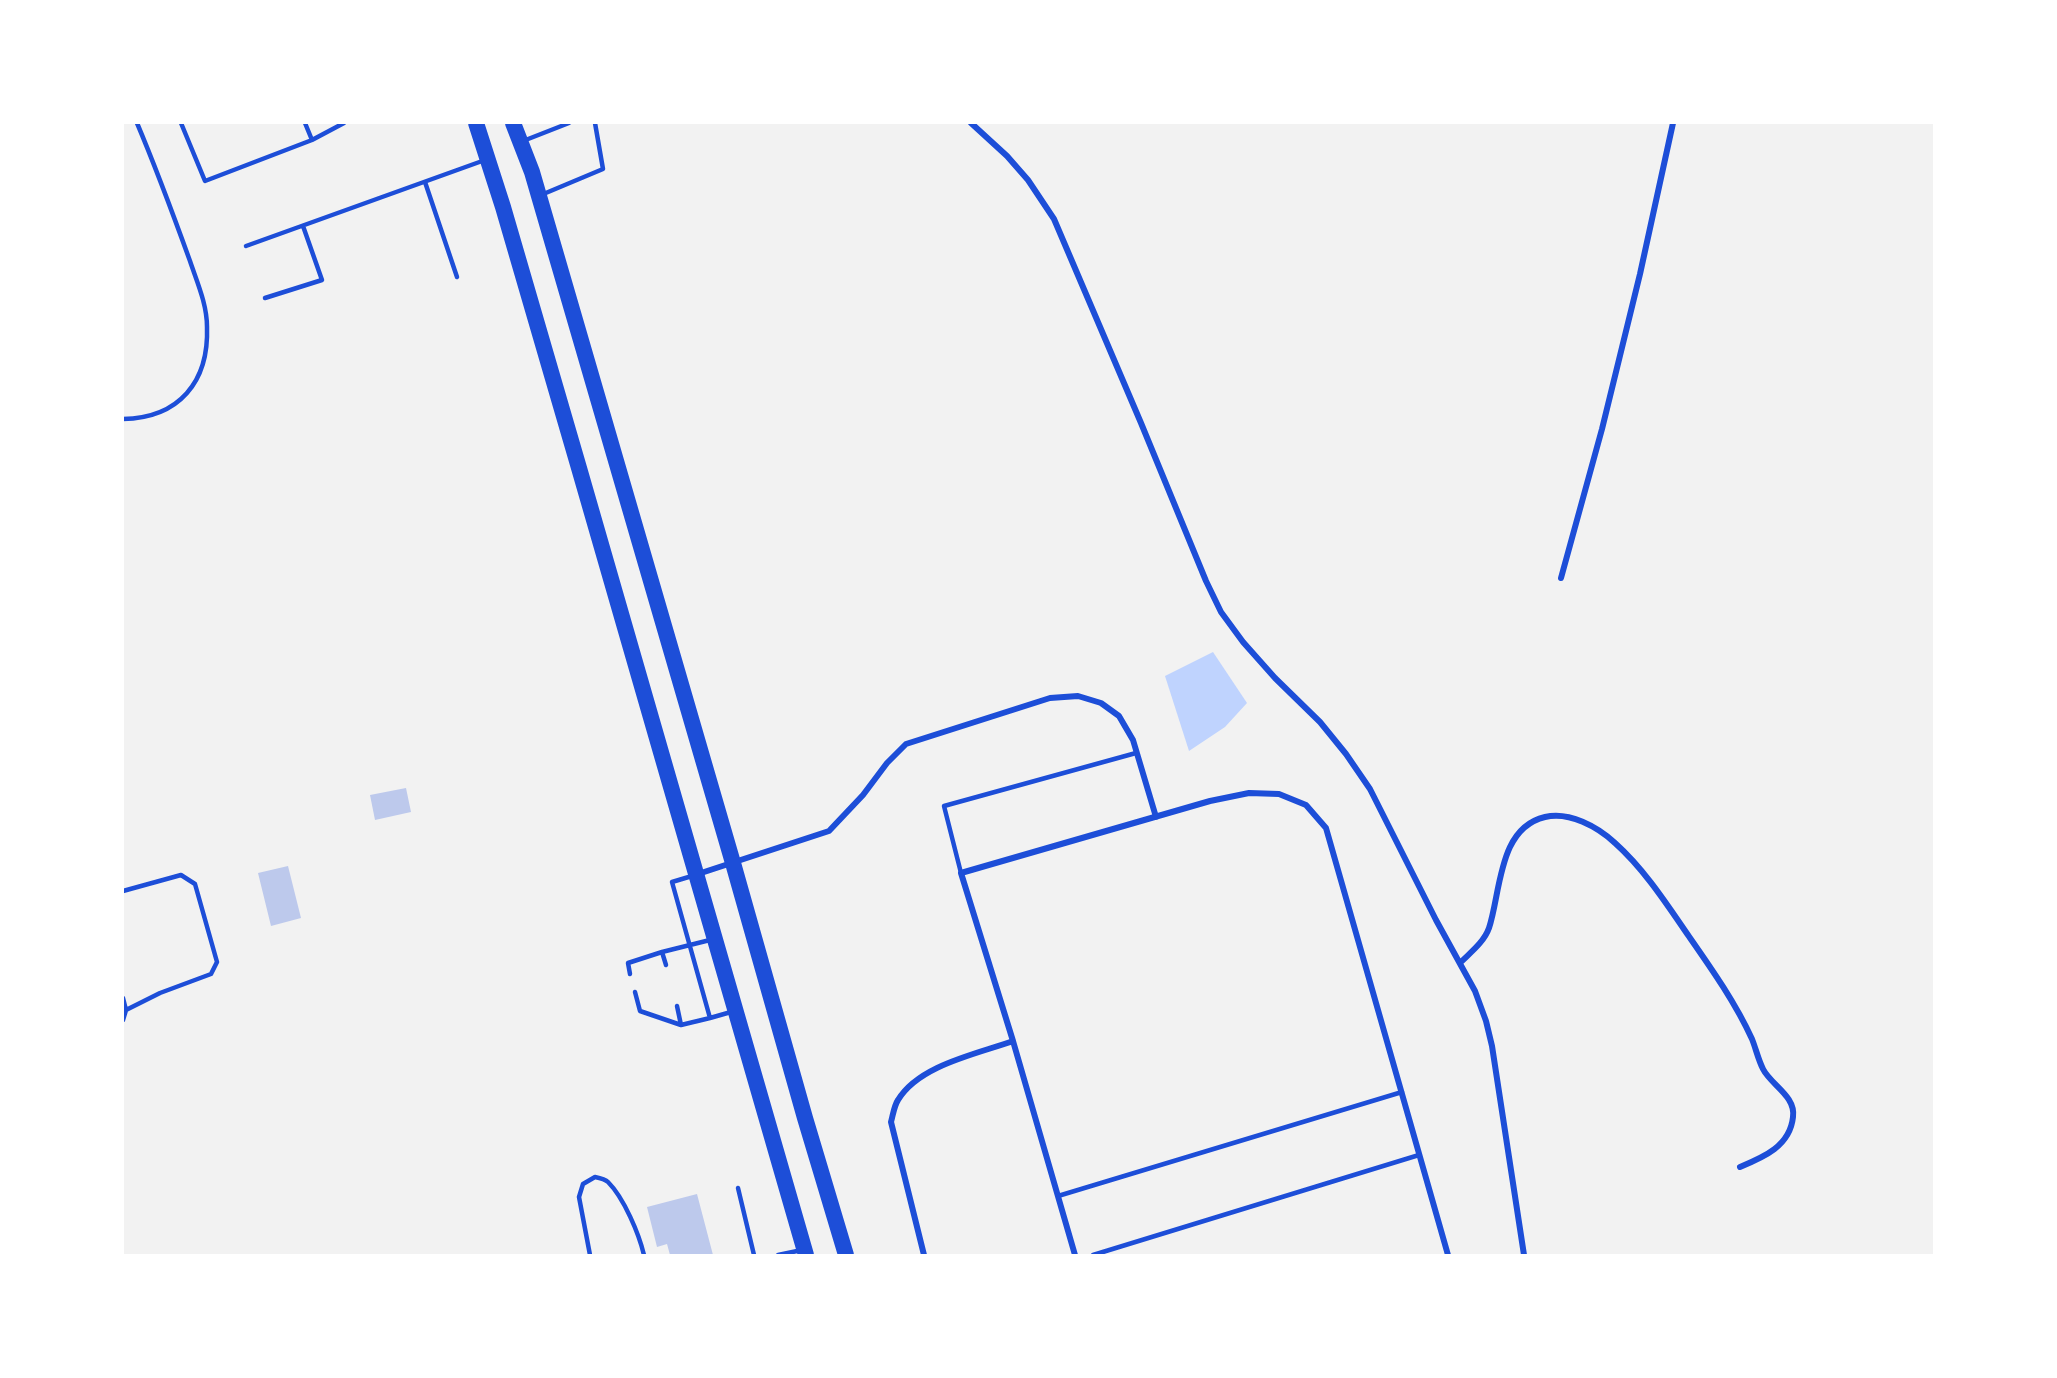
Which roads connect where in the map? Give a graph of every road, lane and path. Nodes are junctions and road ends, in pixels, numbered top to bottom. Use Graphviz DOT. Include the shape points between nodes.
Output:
graph roads {
  1 [pos="137,123"];
  2 [pos="181,123"];
  3 [pos="305,123"];
  4 [pos="344,123"];
  5 [pos="476,123"];
  6 [pos="513,123"];
  7 [pos="548,123"];
  8 [pos="569,123"];
  9 [pos="595,123"];
  10 [pos="971,123"];
  11 [pos="1673,123"];
  12 [pos="550,130"];
  13 [pos="312,140"];
  14 [pos="520,141"];
  15 [pos="488,159"];
  16 [pos="425,182"];
  17 [pos="539,196"];
  18 [pos="303,226"];
  19 [pos="246,246"];
  20 [pos="458,277"];
  21 [pos="265,298"];
  22 [pos="123,419"];
  23 [pos="1561,578"];
  24 [pos="1136,753"];
  25 [pos="1156,817"];
  26 [pos="733,863"];
  27 [pos="961,873"];
  28 [pos="697,874"];
  29 [pos="123,891"];
  30 [pos="716,938"];
  31 [pos="689,945"];
  32 [pos="663,952"];
  33 [pos="1461,962"];
  34 [pos="666,965"];
  35 [pos="630,974"];
  36 [pos="635,992"];
  37 [pos="123,998"];
  38 [pos="677,1006"];
  39 [pos="126,1010"];
  40 [pos="736,1011"];
  41 [pos="710,1018"];
  42 [pos="123,1020"];
  43 [pos="681,1025"];
  44 [pos="1013,1041"];
  45 [pos="1402,1092"];
  46 [pos="1419,1155"];
  47 [pos="1740,1167"];
  48 [pos="738,1188"];
  49 [pos="1058,1196"];
  50 [pos="805,1252"];
  51 [pos="590,1255"];
  52 [pos="644,1255"];
  53 [pos="754,1255"];
  54 [pos="778,1255"];
  55 [pos="846,1255"];
  56 [pos="924,1255"];
  57 [pos="1075,1255"];
  58 [pos="1093,1255"];
  59 [pos="1448,1255"];
  60 [pos="1524,1255"];
  1 -- 22 [label="lane" via="204,302 207,351 192,387 168,410 151,417"];
  2 -- 13 [label="lane" via="205,181"];
  3 -- 13 [label="lane"];
  4 -- 13 [label="lane"];
  5 -- 15 [label="highway"];
  6 -- 14 [label="highway"];
  7 -- 12 [label="lane"];
  8 -- 12 [label="lane"];
  9 -- 17 [label="lane" via="603,169"];
  10 -- 33 [label="street" via="1028,180 1054,219 1221,612 1259,660 1346,754 1370,789"];
  11 -- 23 [label="street" via="1641,274"];
  12 -- 14 [label="lane"];
  14 -- 17 [label="highway"];
  15 -- 16 [label="lane"];
  15 -- 28 [label="highway"];
  16 -- 18 [label="lane"];
  16 -- 20 [label="lane"];
  17 -- 26 [label="highway"];
  18 -- 19 [label="lane"];
  18 -- 21 [label="lane" via="322,280"];
  24 -- 25 [label="street"];
  24 -- 26 [label="street" via="1119,716 1101,703 1078,696 1050,698 906,744 829,831"];
  24 -- 27 [label="lane" via="944,806"];
  25 -- 27 [label="street"];
  25 -- 45 [label="street" via="1249,793 1279,794 1306,805 1326,828"];
  26 -- 28 [label="street"];
  26 -- 55 [label="highway"];
  27 -- 44 [label="street"];
  28 -- 30 [label="highway"];
  28 -- 31 [label="lane" via="672,882"];
  29 -- 39 [label="lane" via="181,875 195,884 217,962 211,974"];
  30 -- 31 [label="lane"];
  30 -- 40 [label="highway"];
  31 -- 32 [label="lane"];
  31 -- 41 [label="lane"];
  32 -- 34 [label="lane"];
  32 -- 35 [label="lane" via="628,963"];
  33 -- 47 [label="street" via="1489,929 1507,852 1518,834 1530,823 1557,815 1601,832 1644,872 1675,916 1730,999 1752,1039 1763,1070 1789,1099 1793,1119 1788,1133 1768,1155"];
  33 -- 60 [label="street" via="1475,991 1492,1046"];
  36 -- 43 [label="lane" via="640,1011"];
  37 -- 39 [label="lane"];
  38 -- 43 [label="lane"];
  39 -- 42 [label="lane"];
  40 -- 41 [label="lane"];
  40 -- 50 [label="highway"];
  41 -- 43 [label="lane"];
  44 -- 49 [label="street"];
  44 -- 56 [label="street" via="933,1069 907,1087 896,1102 891,1122"];
  45 -- 46 [label="street"];
  45 -- 49 [label="lane"];
  46 -- 58 [label="lane"];
  46 -- 59 [label="street"];
  48 -- 53 [label="lane"];
  49 -- 57 [label="street"];
  50 -- 54 [label="lane"];
  51 -- 52 [label="lane" via="579,1197 584,1184 595,1177 607,1181 623,1206 638,1233"];
}
